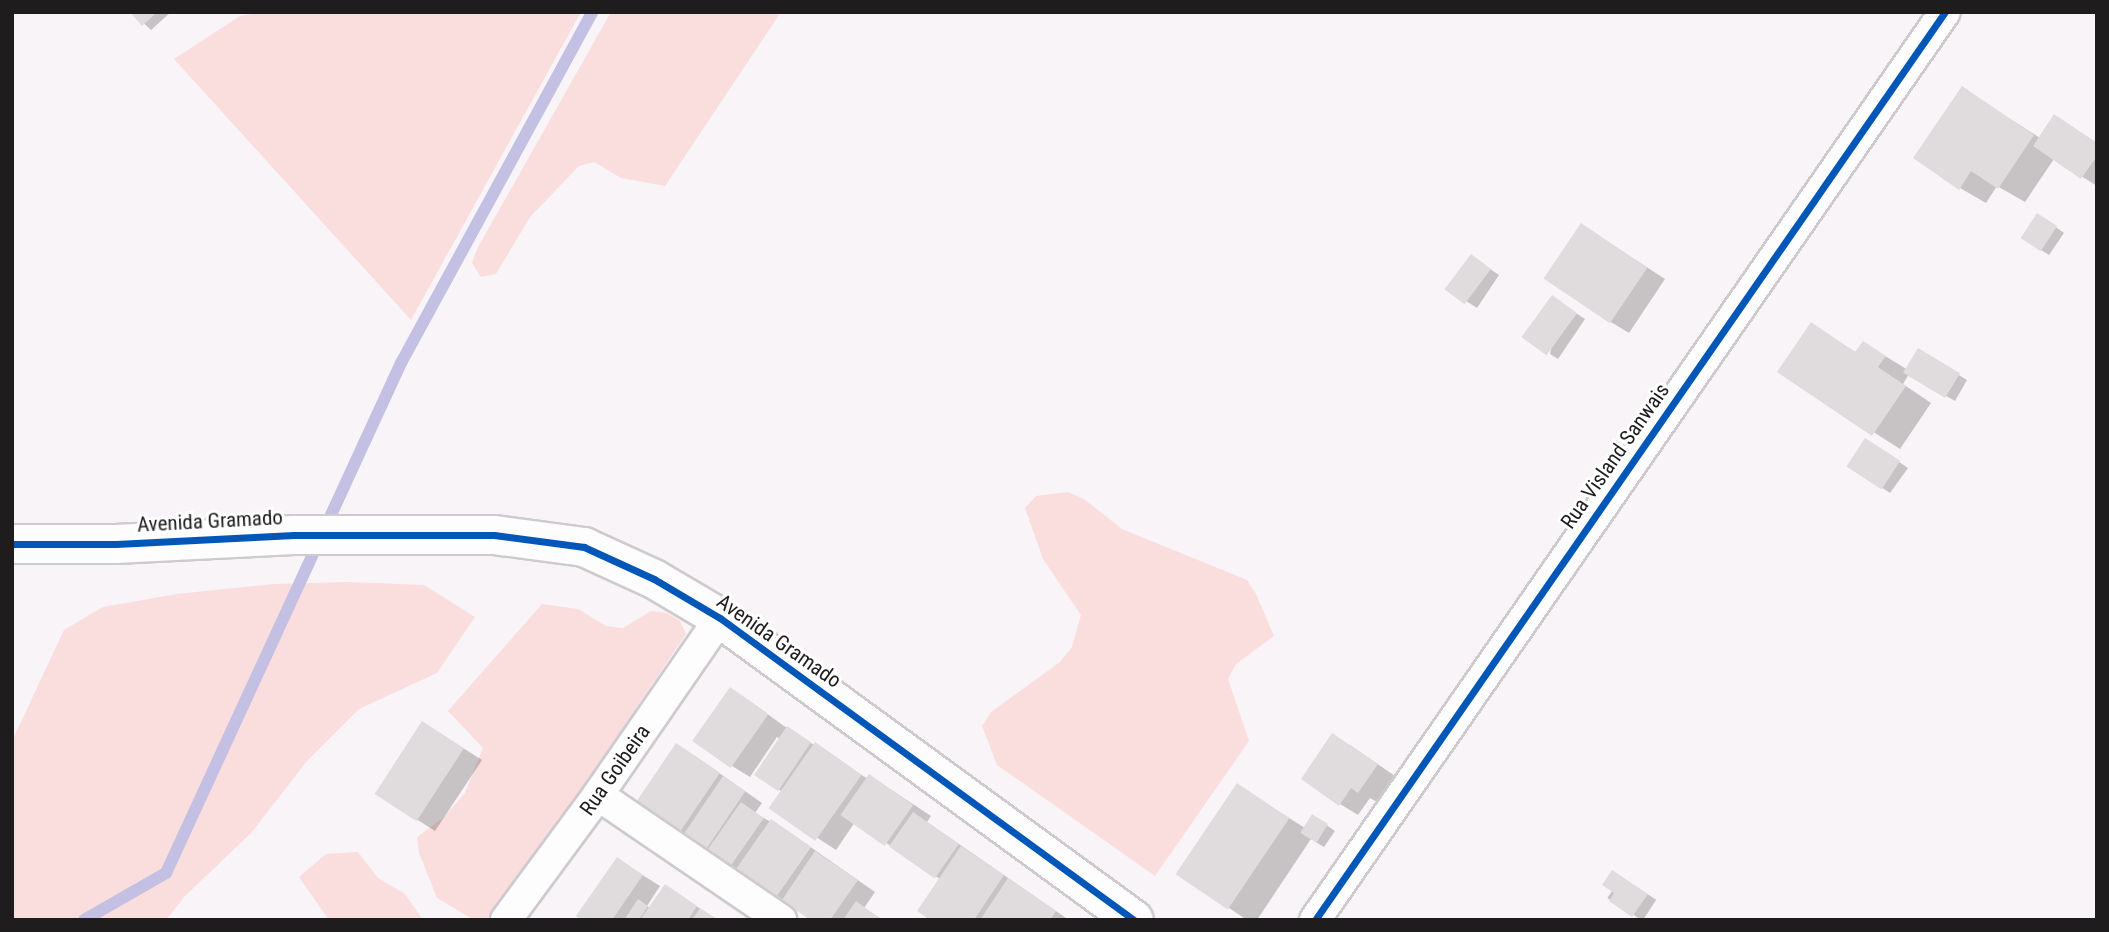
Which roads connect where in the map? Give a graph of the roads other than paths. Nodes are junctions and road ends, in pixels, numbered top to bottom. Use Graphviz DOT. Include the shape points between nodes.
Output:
graph roads {
  1 [pos="1945,12"];
  2 [pos="12,544"];
  3 [pos="720,618"];
  4 [pos="598,795"];
  5 [pos="506,920"];
  6 [pos="780,920"];
  7 [pos="1134,920"];
  8 [pos="1315,920"];
  1 -- 8 [label="street, Rua Visland Sanwais"];
  2 -- 3 [label="street, Avenida Gramado" via="294,535 494,535 584,547 654,579"];
  3 -- 4 [label="street, Rua Goibeira"];
  3 -- 7 [label="street, Avenida Gramado"];
  4 -- 5 [label="street, Rua Goibeira"];
  4 -- 6 [label="street"];
}
